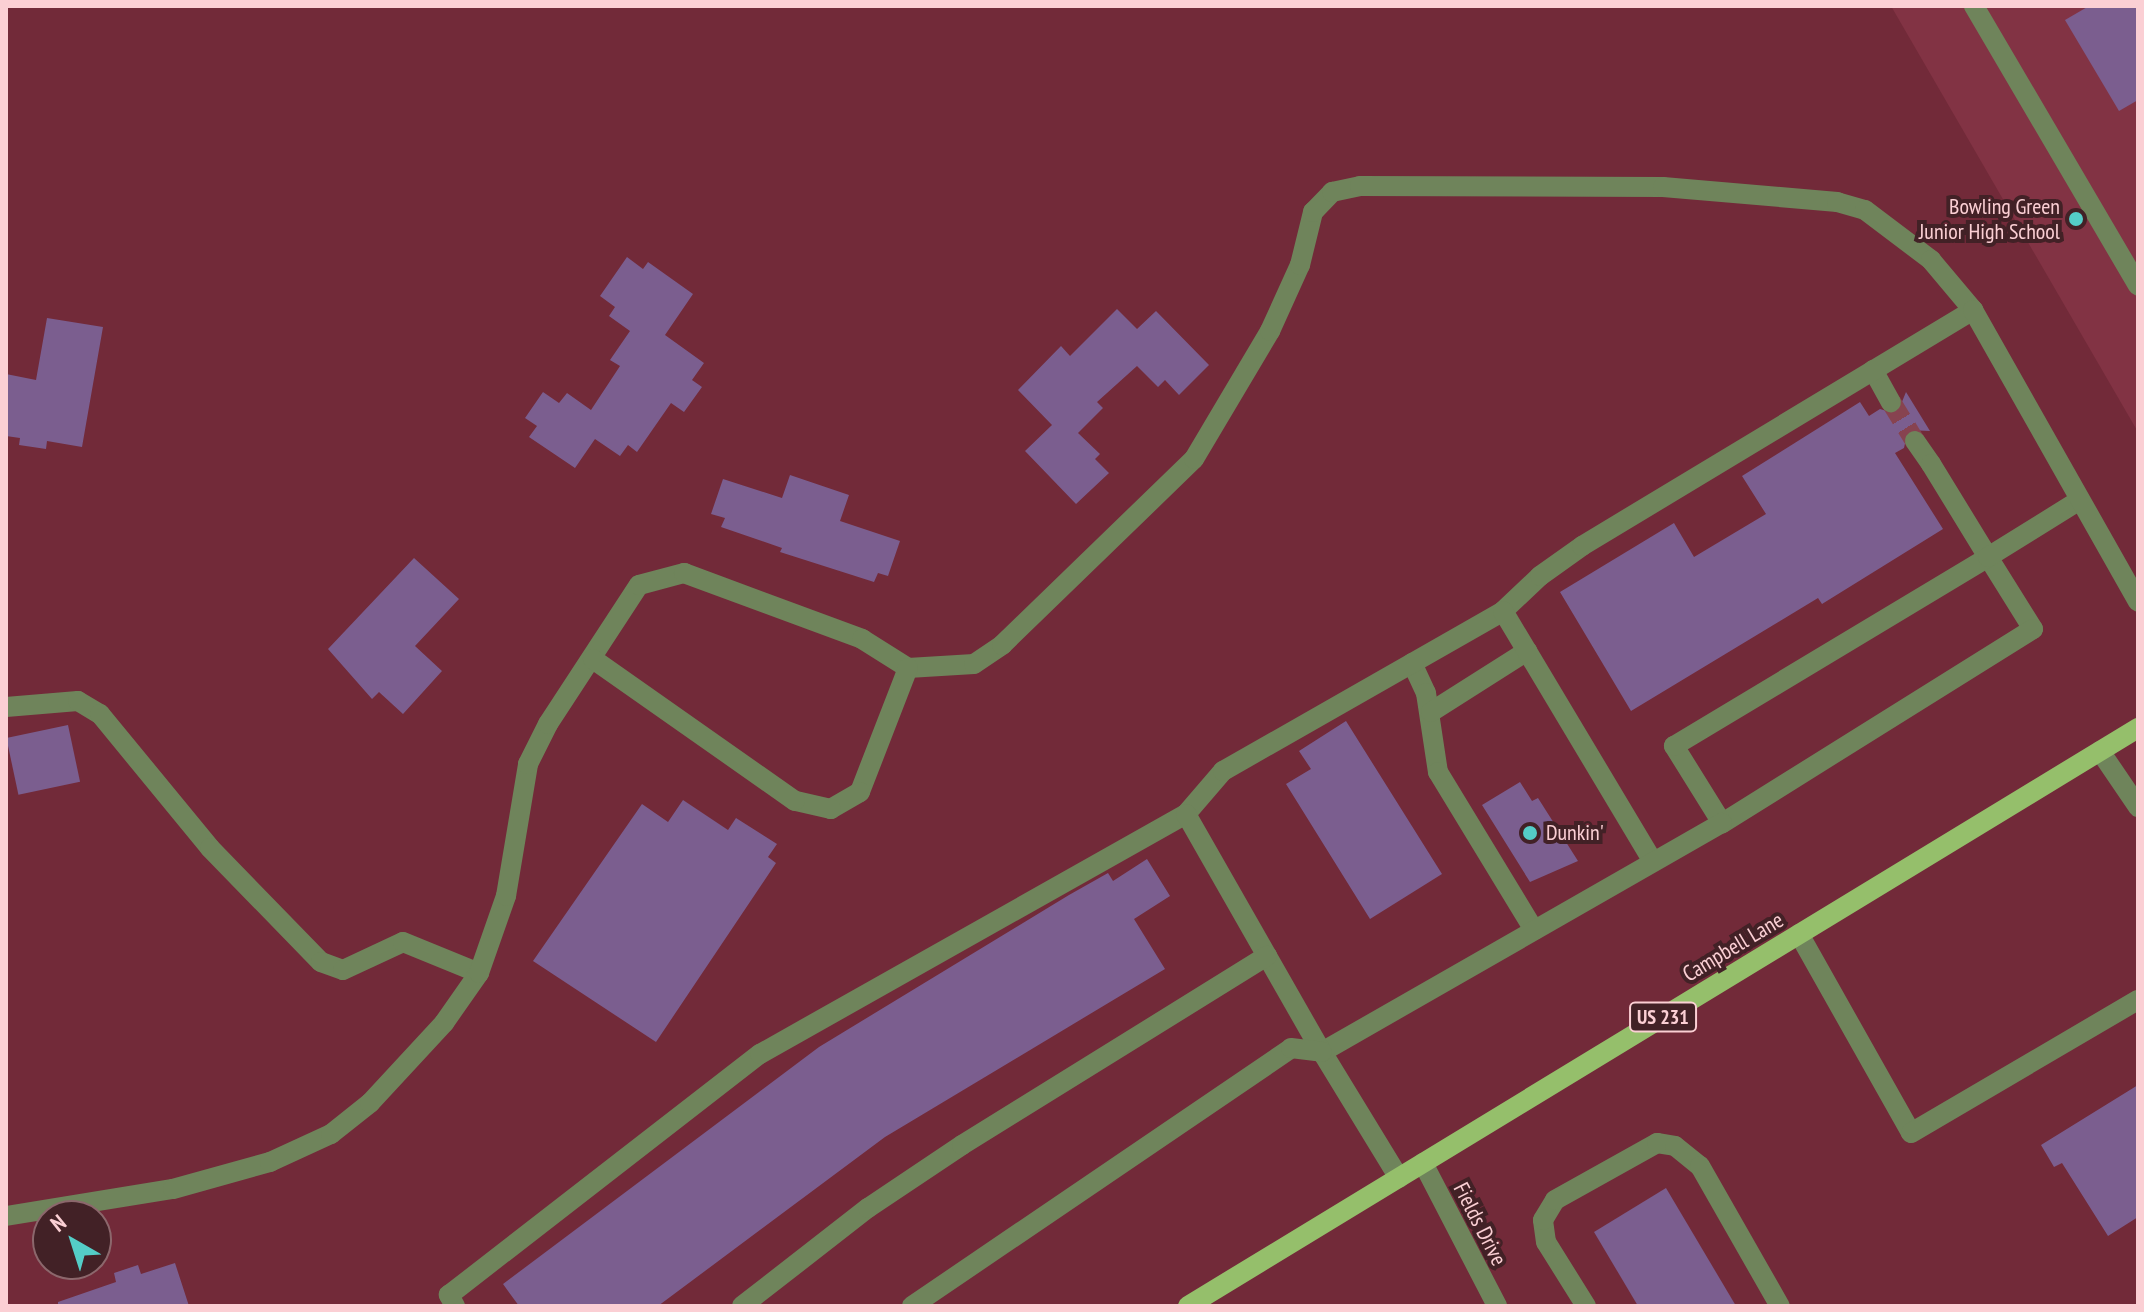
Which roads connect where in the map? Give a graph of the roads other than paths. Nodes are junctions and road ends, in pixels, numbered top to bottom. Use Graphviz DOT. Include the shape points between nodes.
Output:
graph roads {
  1 [pos="1974,6"];
  2 [pos="2138,286"];
  3 [pos="1973,310"];
  4 [pos="1873,370"];
  5 [pos="1891,402"];
  6 [pos="1915,441"];
  7 [pos="2080,500"];
  8 [pos="1988,557"];
  9 [pos="2138,602"];
  10 [pos="1503,611"];
  11 [pos="1527,651"];
  12 [pos="593,659"];
  13 [pos="1412,663"];
  14 [pos="908,668"];
  15 [pos="6,707"];
  16 [pos="1431,712"];
  17 [pos="2138,728"];
  18 [pos="2100,751"];
  19 [pos="2138,807"];
  20 [pos="1186,814"];
  21 [pos="1722,823"];
  22 [pos="1653,862"];
  23 [pos="1534,930"];
  24 [pos="1799,934"];
  25 [pos="1267,956"];
  26 [pos="479,973"];
  27 [pos="2138,1000"];
  28 [pos="1322,1052"];
  29 [pos="1423,1163"];
  30 [pos="1399,1178"];
  31 [pos="6,1216"];
  32 [pos="446,1302"];
  33 [pos="742,1306"];
  34 [pos="912,1306"];
  35 [pos="1188,1306"];
  36 [pos="1497,1306"];
  37 [pos="1586,1306"];
  38 [pos="1780,1306"];
  1 -- 2 [label="street"];
  3 -- 4 [label="street"];
  3 -- 7 [label="street"];
  3 -- 14 [label="street" via="1900,232 1865,210 1837,202 1663,187 1421,183 1332,192 1313,212 1300,265 1246,377 1194,459 1002,645 974,664"];
  4 -- 5 [label="street"];
  4 -- 10 [label="street" via="1582,546"];
  6 -- 8 [label="street"];
  7 -- 8 [label="street"];
  7 -- 9 [label="street"];
  8 -- 21 [label="street" via="2033,629"];
  8 -- 21 [label="street" via="1674,746"];
  10 -- 11 [label="street"];
  10 -- 13 [label="street"];
  11 -- 16 [label="street"];
  11 -- 22 [label="street"];
  12 -- 14 [label="street" via="639,585 684,573 862,639"];
  12 -- 14 [label="street" via="795,801 831,809 860,792"];
  12 -- 26 [label="street" via="528,764 506,896"];
  13 -- 16 [label="street"];
  13 -- 20 [label="street" via="1223,771"];
  15 -- 26 [label="street" via="78,701 100,714 210,848 321,962 343,970 403,942"];
  16 -- 23 [label="street" via="1438,772"];
  17 -- 18 [label="main road, Campbell Lane / US 231"];
  18 -- 19 [label="street"];
  18 -- 24 [label="main road, Campbell Lane / US 231"];
  20 -- 25 [label="street"];
  20 -- 32 [label="street" via="760,1054"];
  21 -- 22 [label="street"];
  22 -- 23 [label="street"];
  23 -- 28 [label="street"];
  24 -- 27 [label="street" via="1911,1133"];
  24 -- 29 [label="main road, Campbell Lane / US 231"];
  25 -- 28 [label="street"];
  25 -- 33 [label="street" via="950,1153 856,1217"];
  26 -- 31 [label="street" via="408,1066 331,1134 270,1162 173,1189"];
  28 -- 30 [label="street"];
  28 -- 34 [label="street" via="1291,1048"];
  29 -- 30 [label="main road, Campbell Lane / US 231"];
  29 -- 36 [label="street, Fields Drive"];
  30 -- 35 [label="main road, Campbell Lane / US 231"];
  37 -- 38 [label="street" via="1546,1242 1543,1220 1555,1200 1657,1143 1675,1146 1700,1166"];
}
